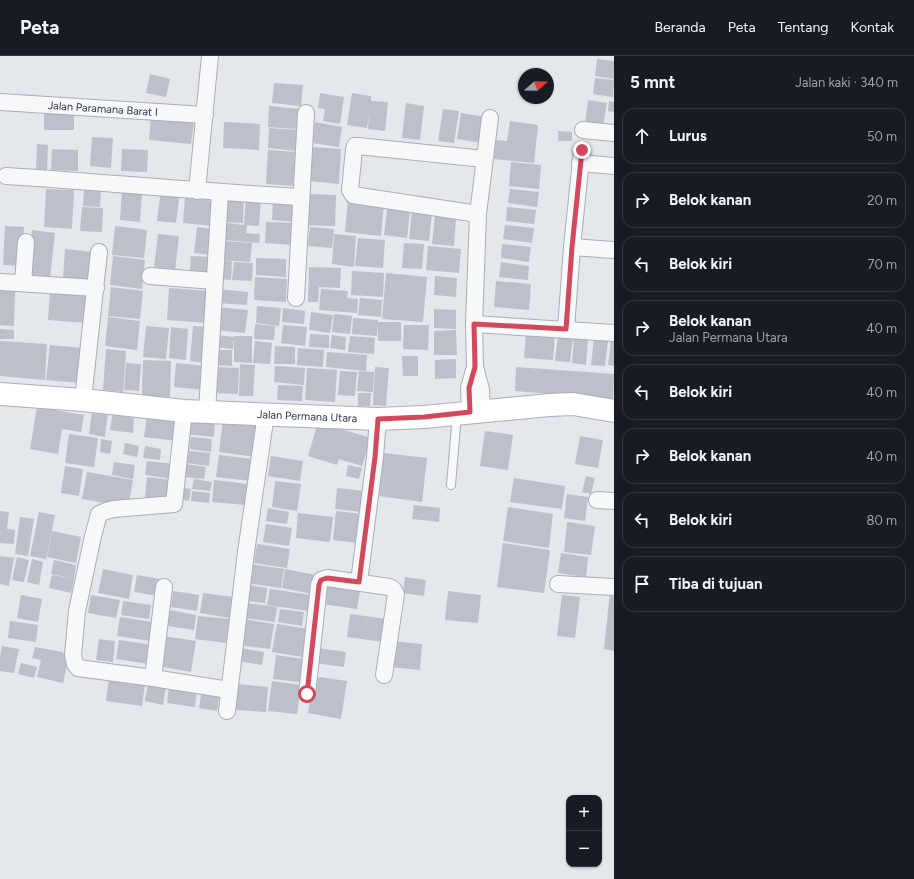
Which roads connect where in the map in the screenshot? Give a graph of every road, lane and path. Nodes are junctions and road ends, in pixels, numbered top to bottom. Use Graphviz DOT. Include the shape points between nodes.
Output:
graph roads {
  1 [pos="210,56"];
  2 [pos="0,102"];
  3 [pos="306,113"];
  4 [pos="205,115"];
  5 [pos="490,118"];
  6 [pos="583,130"];
  7 [pos="614,133"];
  8 [pos="484,159"];
  9 [pos="614,166"];
  10 [pos="6,176"];
  11 [pos="197,191"];
  12 [pos="220,193"];
  13 [pos="301,197"];
  14 [pos="478,214"];
  15 [pos="26,242"];
  16 [pos="572,247"];
  17 [pos="614,250"];
  18 [pos="99,252"];
  19 [pos="150,276"];
  20 [pos="214,281"];
  21 [pos="0,282"];
  22 [pos="23,283"];
  23 [pos="96,288"];
  24 [pos="296,298"];
  25 [pos="474,324"];
  26 [pos="566,329"];
  27 [pos="614,333"];
  28 [pos="0,394"];
  29 [pos="83,400"];
  30 [pos="184,411"];
  31 [pos="614,411"];
  32 [pos="206,412"];
  33 [pos="469,412"];
  34 [pos="266,414"];
  35 [pos="378,419"];
  36 [pos="451,485"];
  37 [pos="597,500"];
  38 [pos="614,500"];
  39 [pos="359,582"];
  40 [pos="558,584"];
  41 [pos="614,587"];
  42 [pos="164,588"];
  43 [pos="384,675"];
  44 [pos="153,678"];
  45 [pos="229,690"];
  46 [pos="307,694"];
  47 [pos="226,711"];
  1 -- 4 [label="street"];
  2 -- 4 [label="street, Jalan Paramana Barat I"];
  3 -- 13 [label="street"];
  4 -- 11 [label="street"];
  5 -- 8 [label="street"];
  6 -- 7 [label="street"];
  8 -- 14 [label="street"];
  8 -- 14 [label="street" via="355,146 350,190 353,195"];
  9 -- 16 [label="street" via="581,156"];
  10 -- 11 [label="street" via="98,181"];
  11 -- 12 [label="street"];
  12 -- 13 [label="street"];
  12 -- 20 [label="street"];
  13 -- 24 [label="street"];
  14 -- 25 [label="street"];
  15 -- 22 [label="street"];
  16 -- 17 [label="street"];
  16 -- 26 [label="street"];
  18 -- 23 [label="street"];
  19 -- 20 [label="street"];
  20 -- 32 [label="street"];
  21 -- 22 [label="street"];
  22 -- 23 [label="street"];
  23 -- 29 [label="street"];
  25 -- 26 [label="street"];
  25 -- 33 [label="street" via="475,367 481,389"];
  26 -- 27 [label="street"];
  28 -- 29 [label="street, Jalan Permana Utara"];
  29 -- 30 [label="street, Jalan Permana Utara"];
  30 -- 32 [label="street, Jalan Permana Utara"];
  30 -- 44 [label="street" via="174,504 114,509 99,514 77,611 73,655 78,668"];
  31 -- 33 [label="street, Jalan Permana Utara" via="573,404"];
  32 -- 34 [label="street, Jalan Permana Utara"];
  33 -- 35 [label="street, Jalan Permana Utara"];
  33 -- 36 [label="lane"];
  34 -- 35 [label="street, Jalan Permana Utara"];
  34 -- 45 [label="street"];
  35 -- 39 [label="street"];
  37 -- 38 [label="street"];
  39 -- 43 [label="street" via="389,587 396,594"];
  39 -- 46 [label="street" via="327,578 321,580"];
  40 -- 41 [label="street"];
  42 -- 44 [label="street"];
  44 -- 45 [label="street"];
  45 -- 47 [label="street"];
}
